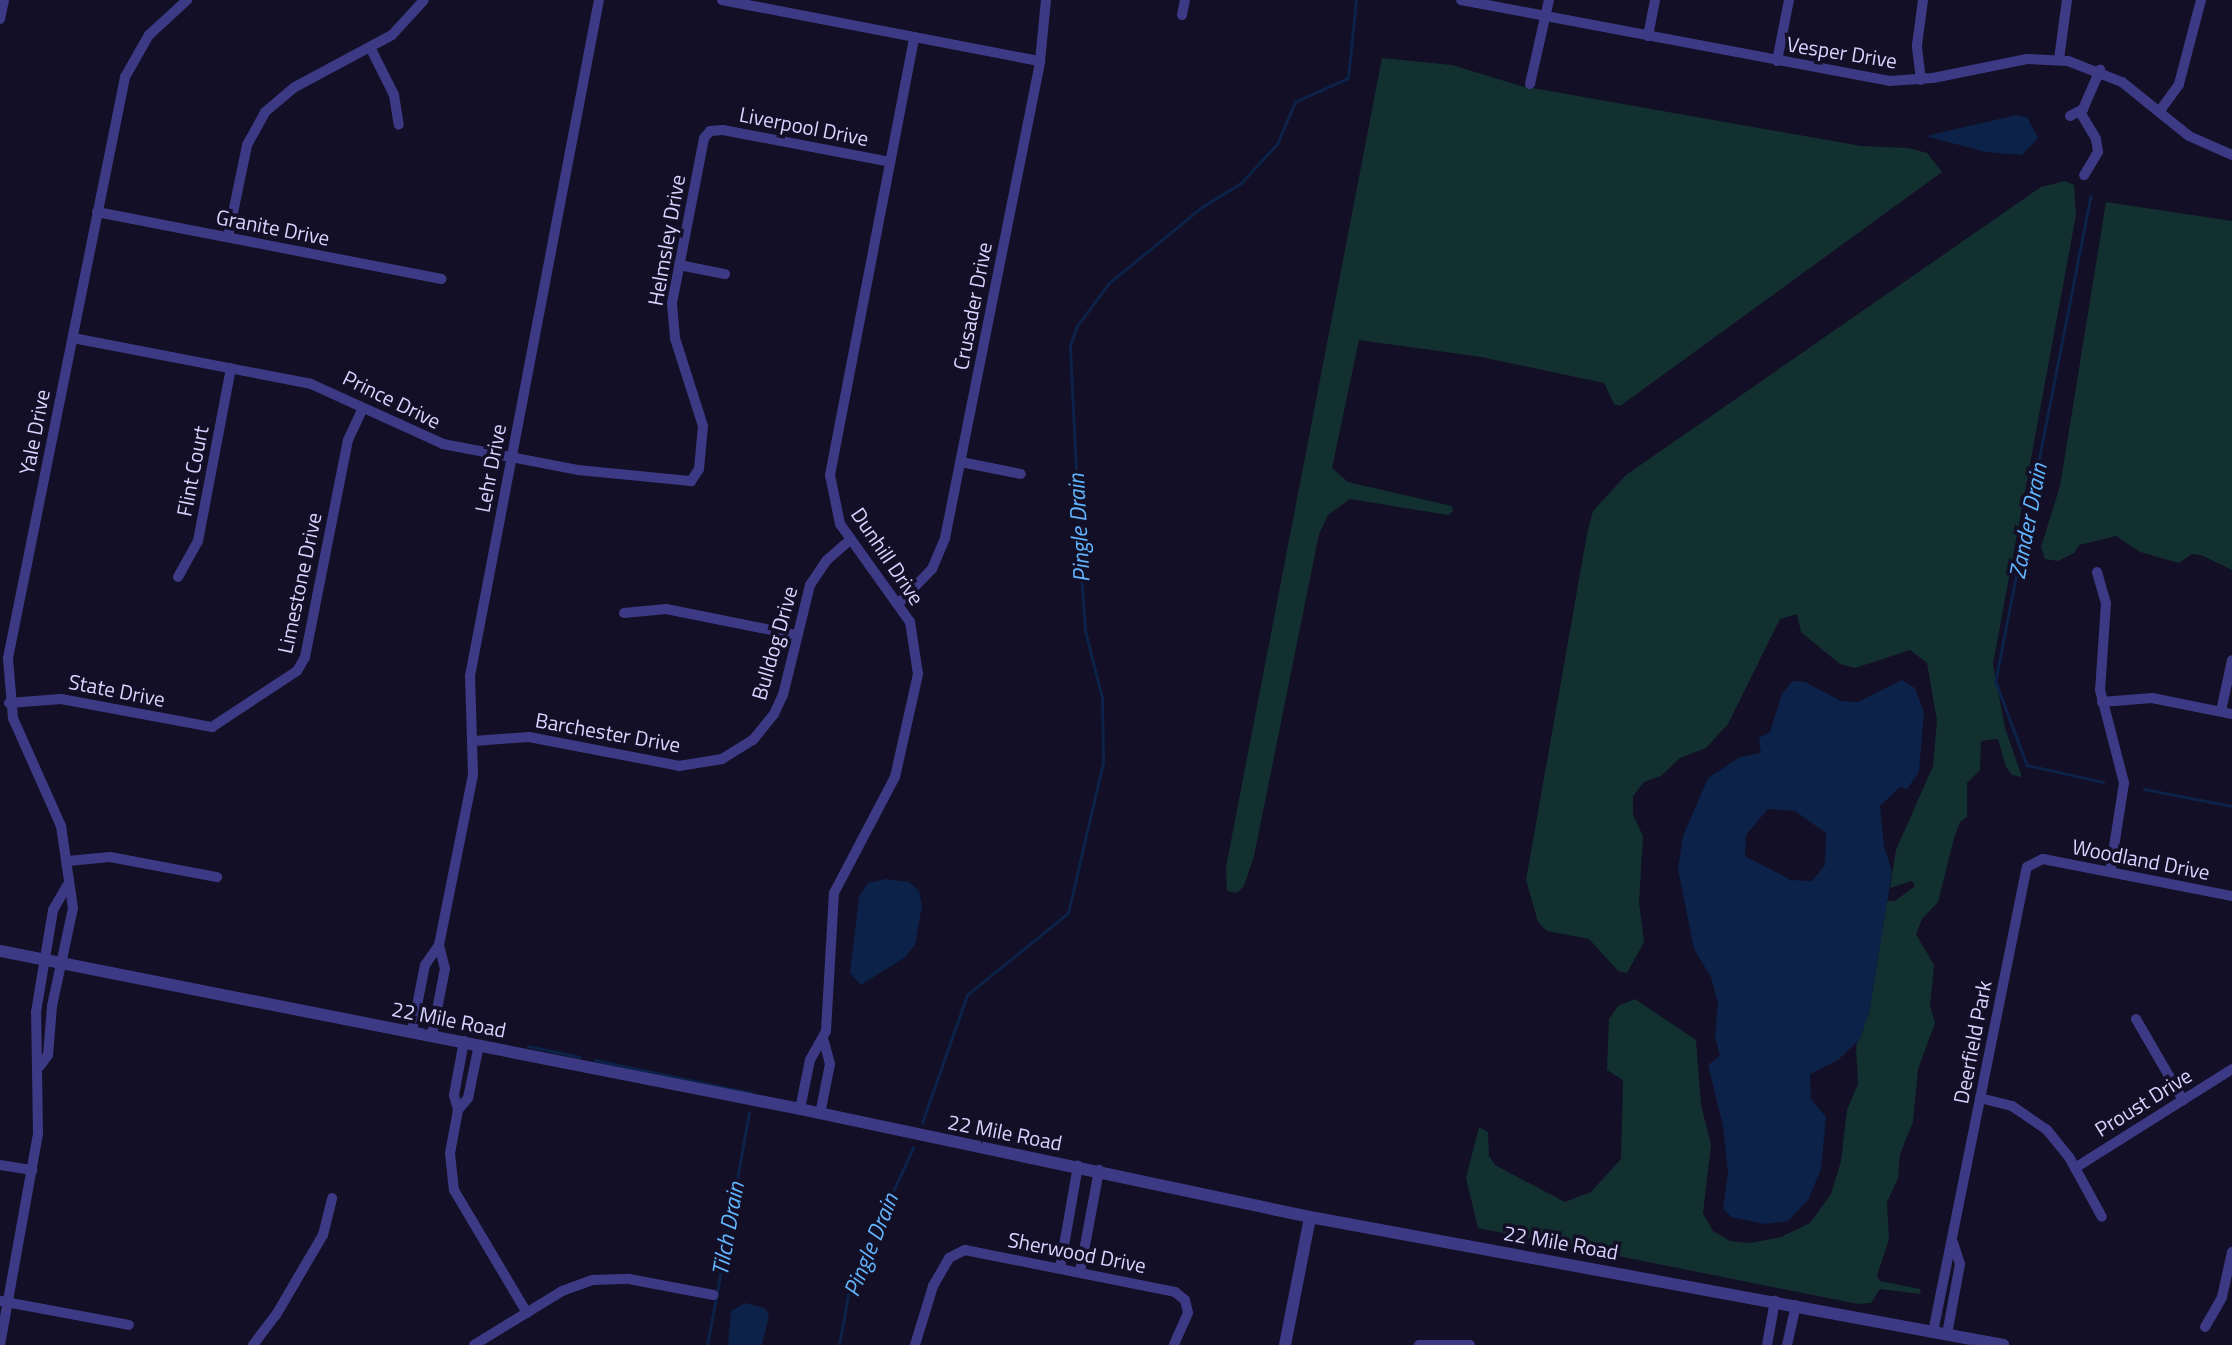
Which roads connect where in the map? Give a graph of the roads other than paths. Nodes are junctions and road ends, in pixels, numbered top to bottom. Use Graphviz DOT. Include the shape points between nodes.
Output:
graph roads {
  1 [pos="4,0"];
  2 [pos="187,0"];
  3 [pos="424,0"];
  4 [pos="599,0"];
  5 [pos="722,0"];
  6 [pos="1046,0"];
  7 [pos="1185,0"];
  8 [pos="1461,0"];
  9 [pos="1549,0"];
  10 [pos="1655,0"];
  11 [pos="1789,0"];
  12 [pos="1923,0"];
  13 [pos="2067,0"];
  14 [pos="2201,0"];
  15 [pos="1182,15"];
  16 [pos="1546,16"];
  17 [pos="0,19"];
  18 [pos="1648,36"];
  19 [pos="914,37"];
  20 [pos="370,47"];
  21 [pos="2059,59"];
  22 [pos="1040,61"];
  23 [pos="1777,61"];
  24 [pos="2101,71"];
  25 [pos="1921,80"];
  26 [pos="1530,84"];
  27 [pos="2159,112"];
  28 [pos="399,125"];
  29 [pos="709,131"];
  30 [pos="2232,155"];
  31 [pos="890,162"];
  32 [pos="2084,175"];
  33 [pos="97,212"];
  34 [pos="228,237"];
  35 [pos="679,265"];
  36 [pos="725,274"];
  37 [pos="442,279"];
  38 [pos="73,338"];
  39 [pos="231,368"];
  40 [pos="363,408"];
  41 [pos="512,458"];
  42 [pos="961,462"];
  43 [pos="1021,474"];
  44 [pos="695,479"];
  45 [pos="850,540"];
  46 [pos="2097,572"];
  47 [pos="178,577"];
  48 [pos="899,603"];
  49 [pos="624,613"];
  50 [pos="796,635"];
  51 [pos="2232,660"];
  52 [pos="2102,702"];
  53 [pos="9,703"];
  54 [pos="2227,713"];
  55 [pos="217,726"];
  56 [pos="474,741"];
  57 [pos="734,753"];
  58 [pos="2043,859"];
  59 [pos="68,861"];
  60 [pos="2110,872"];
  61 [pos="217,877"];
  62 [pos="67,886"];
  63 [pos="2232,896"];
  64 [pos="439,945"];
  65 [pos="0,951"];
  66 [pos="44,959"];
  67 [pos="62,963"];
  68 [pos="2136,1019"];
  69 [pos="412,1031"];
  70 [pos="432,1035"];
  71 [pos="464,1041"];
  72 [pos="824,1042"];
  73 [pos="479,1045"];
  74 [pos="40,1066"];
  75 [pos="2232,1069"];
  76 [pos="1980,1098"];
  77 [pos="2183,1100"];
  78 [pos="800,1109"];
  79 [pos="458,1110"];
  80 [pos="820,1114"];
  81 [pos="0,1165"];
  82 [pos="1078,1166"];
  83 [pos="2075,1168"];
  84 [pos="33,1170"];
  85 [pos="1099,1170"];
  86 [pos="332,1198"];
  87 [pos="1310,1217"];
  88 [pos="2102,1217"];
  89 [pos="1952,1243"];
  90 [pos="2232,1252"];
  91 [pos="1060,1268"];
  92 [pos="1080,1272"];
  93 [pos="714,1296"];
  94 [pos="1775,1301"];
  95 [pos="4,1302"];
  96 [pos="1796,1305"];
  97 [pos="527,1313"];
  98 [pos="130,1325"];
  99 [pos="2205,1327"];
  100 [pos="1933,1332"];
  101 [pos="1947,1334"];
  102 [pos="0,1345"];
  103 [pos="253,1345"];
  104 [pos="474,1345"];
  105 [pos="915,1345"];
  106 [pos="1174,1345"];
  107 [pos="1285,1345"];
  108 [pos="1419,1345"];
  109 [pos="1469,1345"];
  110 [pos="1767,1345"];
  111 [pos="1787,1345"];
  112 [pos="2003,1345"];
  1 -- 17 [label="street"];
  2 -- 33 [label="street, Yale Drive" via="157,26 130,67"];
  3 -- 20 [label="street" via="402,27"];
  4 -- 41 [label="street, Lehr Drive"];
  5 -- 19 [label="street"];
  6 -- 22 [label="street, Crusader Drive"];
  7 -- 15 [label="street"];
  8 -- 16 [label="street, Vesper Drive"];
  9 -- 16 [label="street"];
  10 -- 18 [label="street"];
  11 -- 23 [label="street"];
  12 -- 25 [label="street" via="1917,45"];
  13 -- 21 [label="street"];
  14 -- 27 [label="street" via="2183,75"];
  16 -- 18 [label="street, Vesper Drive"];
  16 -- 26 [label="street"];
  18 -- 23 [label="street, Vesper Drive"];
  19 -- 22 [label="street"];
  19 -- 31 [label="street, Dunhill Drive"];
  20 -- 28 [label="street" via="394,95"];
  20 -- 34 [label="street" via="295,86 265,112 247,145"];
  21 -- 24 [label="street, Vesper Drive"];
  21 -- 25 [label="street, Vesper Drive" via="2014,61"];
  22 -- 42 [label="street, Crusader Drive"];
  23 -- 25 [label="street, Vesper Drive" via="1881,80"];
  24 -- 27 [label="street, Vesper Drive"];
  24 -- 32 [label="street" via="2075,114 2096,139 2098,152"];
  27 -- 30 [label="street, Vesper Drive" via="2200,142"];
  29 -- 31 [label="street, Liverpool Drive"];
  29 -- 35 [label="street, Helmsley Drive" via="702,144"];
  31 -- 45 [label="street, Dunhill Drive" via="831,462 831,496"];
  33 -- 34 [label="street, Granite Drive"];
  33 -- 38 [label="street, Yale Drive"];
  34 -- 37 [label="street, Granite Drive"];
  35 -- 36 [label="street"];
  35 -- 44 [label="street, Helmsley Drive" via="673,327 703,426"];
  38 -- 39 [label="street, Prince Drive"];
  38 -- 53 [label="street, Yale Drive" via="10,646"];
  39 -- 40 [label="street, Prince Drive" via="311,384"];
  39 -- 47 [label="street, Flint Court" via="198,541"];
  40 -- 41 [label="street, Prince Drive" via="430,441"];
  40 -- 55 [label="street, Limestone Drive" via="345,453 304,662"];
  41 -- 44 [label="street, Prince Drive" via="591,472 685,482"];
  41 -- 56 [label="street, Lehr Drive" via="470,676"];
  42 -- 43 [label="street"];
  42 -- 48 [label="street, Crusader Drive" via="937,559"];
  45 -- 48 [label="street, Dunhill Drive"];
  45 -- 50 [label="street, Bulldog Drive" via="815,575"];
  46 -- 52 [label="street" via="2106,603 2099,664"];
  48 -- 72 [label="street, Dunhill Drive" via="917,648 916,687 895,777 834,893"];
  49 -- 50 [label="street" via="666,609"];
  50 -- 57 [label="street, Bulldog Drive" via="774,715 753,740"];
  51 -- 54 [label="street"];
  52 -- 54 [label="street" via="2152,698"];
  52 -- 60 [label="street" via="2124,783"];
  53 -- 55 [label="street, State Drive" via="55,698"];
  53 -- 59 [label="street, Yale Drive" via="21,741 61,826"];
  56 -- 57 [label="street, Barchester Drive" via="529,737 679,766 711,763"];
  56 -- 64 [label="street, Lehr Drive" via="473,775"];
  58 -- 60 [label="street, Woodland Drive"];
  58 -- 76 [label="street, Deerfield Park" via="2029,864 2025,873"];
  59 -- 61 [label="street" via="110,857"];
  59 -- 62 [label="street, Yale Drive"];
  60 -- 63 [label="street, Woodland Drive"];
  62 -- 66 [label="street, Yale Drive" via="53,910"];
  62 -- 67 [label="street, Yale Drive" via="73,914"];
  64 -- 69 [label="street, Lehr Drive" via="425,965"];
  64 -- 70 [label="street, Lehr Drive" via="445,970"];
  65 -- 66 [label="street, 22 Mile Road"];
  66 -- 67 [label="street, 22 Mile Road"];
  66 -- 74 [label="street, Yale Drive" via="35,1025"];
  67 -- 69 [label="street, 22 Mile Road"];
  67 -- 74 [label="street, Yale Drive" via="48,1055"];
  68 -- 77 [label="street"];
  69 -- 70 [label="street, 22 Mile Road"];
  70 -- 71 [label="street, 22 Mile Road"];
  71 -- 73 [label="street, 22 Mile Road"];
  71 -- 79 [label="street" via="454,1095"];
  72 -- 78 [label="street, Dunhill Drive" via="810,1060"];
  72 -- 80 [label="street, Dunhill Drive" via="830,1064"];
  73 -- 78 [label="street, 22 Mile Road"];
  73 -- 79 [label="street" via="468,1098"];
  74 -- 84 [label="street"];
  75 -- 77 [label="street, Proust Drive"];
  76 -- 83 [label="street" via="2012,1106 2032,1118 2047,1130"];
  76 -- 89 [label="street, Deerfield Park"];
  77 -- 83 [label="street, Proust Drive"];
  78 -- 80 [label="street, 22 Mile Road"];
  79 -- 97 [label="street" via="450,1153 457,1199"];
  80 -- 82 [label="street, 22 Mile Road"];
  81 -- 84 [label="street"];
  82 -- 85 [label="street, 22 Mile Road"];
  82 -- 91 [label="street"];
  83 -- 88 [label="street"];
  84 -- 95 [label="street"];
  85 -- 87 [label="street, 22 Mile Road"];
  85 -- 92 [label="street"];
  86 -- 103 [label="street" via="323,1235"];
  87 -- 94 [label="street, 22 Mile Road"];
  87 -- 107 [label="street"];
  89 -- 100 [label="street, Deerfield Park"];
  89 -- 101 [label="street" via="1960,1264"];
  90 -- 99 [label="street" via="2222,1297"];
  91 -- 92 [label="street, Sherwood Drive"];
  91 -- 105 [label="street, Sherwood Drive" via="958,1251 928,1296"];
  92 -- 106 [label="street, Sherwood Drive" via="1168,1290 1185,1300 1186,1321"];
  93 -- 97 [label="street" via="605,1278 572,1286"];
  94 -- 96 [label="street, 22 Mile Road"];
  94 -- 110 [label="street"];
  95 -- 98 [label="street"];
  95 -- 102 [label="street"];
  96 -- 100 [label="street, 22 Mile Road"];
  96 -- 111 [label="street"];
  97 -- 104 [label="street"];
  100 -- 101 [label="street, 22 Mile Road"];
  101 -- 112 [label="street, 22 Mile Road"];
  108 -- 109 [label="street"];
}
